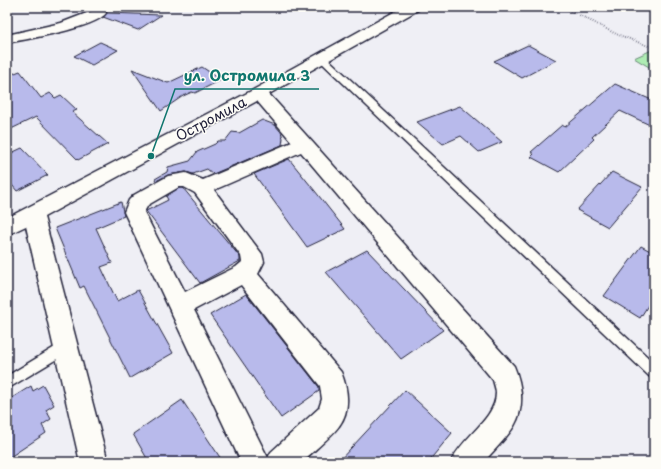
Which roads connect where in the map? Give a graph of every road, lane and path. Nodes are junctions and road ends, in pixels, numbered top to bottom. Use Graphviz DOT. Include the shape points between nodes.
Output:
graph roads {
  1 [pos="97,7"];
  2 [pos="413,7"];
  3 [pos="564,7"];
  4 [pos="7,39"];
  5 [pos="654,48"];
  6 [pos="322,58"];
  7 [pos="259,93"];
  8 [pos="304,144"];
  9 [pos="202,188"];
  10 [pos="33,214"];
  11 [pos="7,227"];
  12 [pos="244,273"];
  13 [pos="180,306"];
  14 [pos="65,347"];
  15 [pos="654,372"];
  16 [pos="7,383"];
  17 [pos="94,462"];
  18 [pos="256,462"];
  19 [pos="281,462"];
  20 [pos="465,462"];
  1 -- 4 [label="street" via="99,14 92,17"];
  2 -- 6 [label="street, Остромила"];
  3 -- 5 [label="path" via="616,34"];
  6 -- 7 [label="street, Остромила"];
  6 -- 15 [label="lane"];
  7 -- 8 [label="street"];
  7 -- 10 [label="street, Остромила"];
  8 -- 9 [label="street"];
  8 -- 20 [label="street" via="505,375 509,394 504,417"];
  9 -- 12 [label="street" via="251,254 253,262"];
  9 -- 13 [label="street" via="186,180 175,181 141,200 134,212"];
  10 -- 11 [label="street, Остромила"];
  10 -- 14 [label="street"];
  12 -- 13 [label="street"];
  12 -- 19 [label="street" via="332,381 335,399 330,416"];
  13 -- 18 [label="street"];
  14 -- 16 [label="lane"];
  14 -- 17 [label="street"];
}
